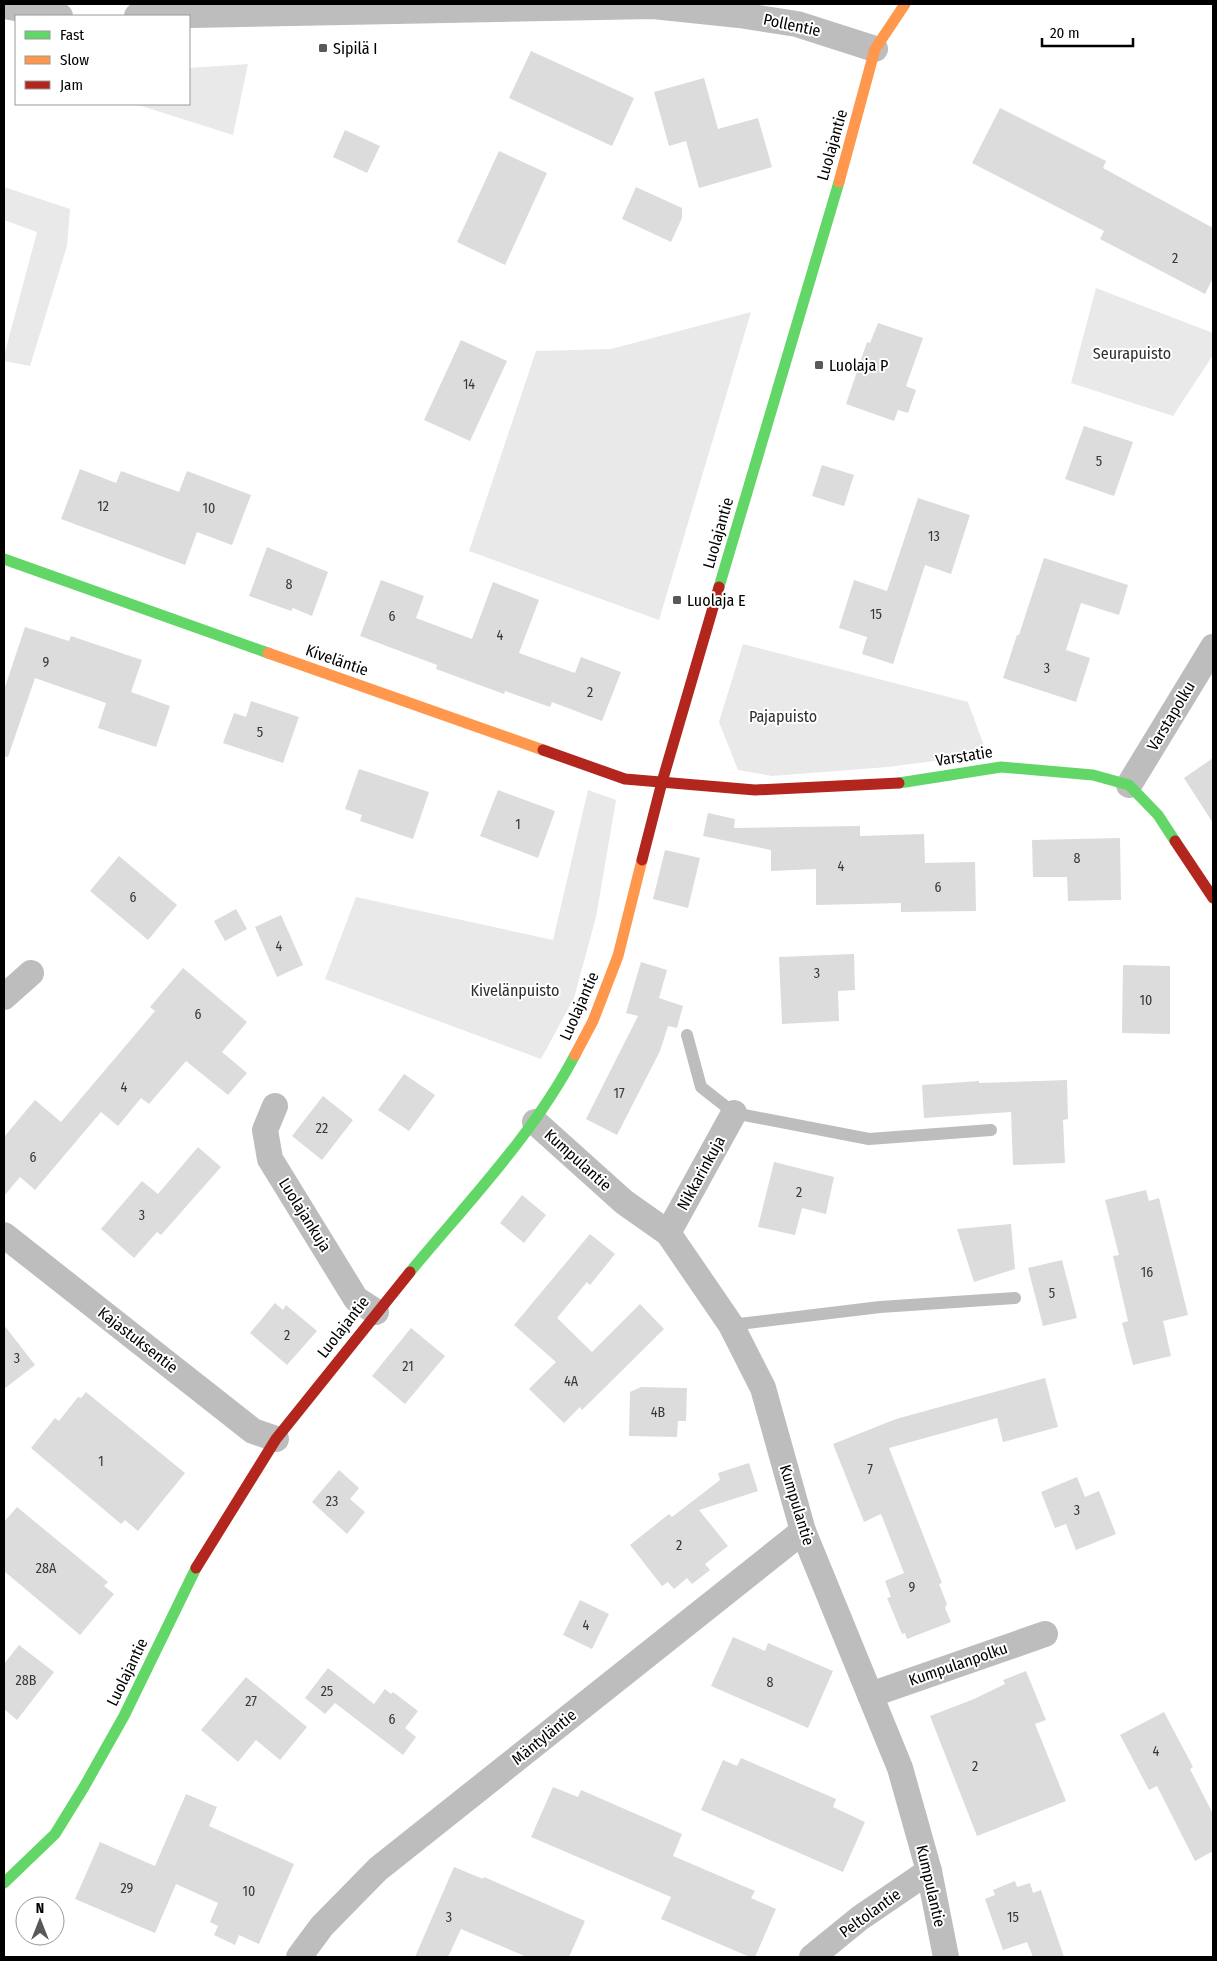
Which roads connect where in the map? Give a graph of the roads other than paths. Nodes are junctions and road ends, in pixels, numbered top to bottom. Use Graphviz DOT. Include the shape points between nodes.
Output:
graph roads {
  1 [pos="905,4"];
  2 [pos="4,6"];
  3 [pos="512,6"];
  4 [pos="54,15"];
  5 [pos="174,15"];
  6 [pos="875,48"];
  7 [pos="4,560"];
  8 [pos="1213,647"];
  9 [pos="662,782"];
  10 [pos="1129,785"];
  11 [pos="1213,898"];
  12 [pos="31,973"];
  13 [pos="4,997"];
  14 [pos="688,1035"];
  15 [pos="275,1106"];
  16 [pos="734,1113"];
  17 [pos="535,1122"];
  18 [pos="991,1130"];
  19 [pos="668,1233"];
  20 [pos="4,1235"];
  21 [pos="1015,1298"];
  22 [pos="376,1312"];
  23 [pos="731,1325"];
  24 [pos="276,1439"];
  25 [pos="803,1531"];
  26 [pos="1045,1634"];
  27 [pos="870,1695"];
  28 [pos="929,1871"];
  29 [pos="4,1883"];
  30 [pos="299,1957"];
  31 [pos="812,1957"];
  32 [pos="946,1957"];
  1 -- 6 [label="main road, Luolajantie"];
  2 -- 4 [label="street"];
  3 -- 5 [label="street, Pollentie"];
  3 -- 6 [label="street, Pollentie" via="653,6 739,14 797,24"];
  6 -- 9 [label="main road, Luolajantie" via="855,126"];
  7 -- 9 [label="main road, Kiveläntie" via="625,779"];
  8 -- 10 [label="street, Varstapolku"];
  9 -- 10 [label="main road, Varstatie" via="755,790 891,784 1001,767 1093,775"];
  9 -- 17 [label="main road, Luolajantie" via="618,956 593,1021"];
  10 -- 11 [label="main road" via="1158,815"];
  12 -- 13 [label="street"];
  14 -- 16 [label="lane" via="701,1087"];
  15 -- 22 [label="street, Luolajankuja" via="265,1130 270,1159 356,1299"];
  16 -- 18 [label="lane" via="869,1138"];
  16 -- 19 [label="street, Nikkarinkuja"];
  17 -- 19 [label="street, Kumpulantie" via="624,1202"];
  17 -- 22 [label="main road, Luolajantie"];
  19 -- 23 [label="street, Kumpulantie"];
  20 -- 24 [label="street, Kajastuksentie" via="254,1431"];
  21 -- 23 [label="lane" via="880,1308"];
  22 -- 24 [label="main road, Luolajantie"];
  23 -- 25 [label="street, Kumpulantie" via="763,1388"];
  24 -- 29 [label="main road, Luolajantie" via="196,1569 124,1716 84,1787 55,1834"];
  25 -- 27 [label="street, Kumpulantie"];
  25 -- 30 [label="street, Mäntyläntie" via="378,1869 322,1926"];
  26 -- 27 [label="street, Kumpulanpolku"];
  27 -- 28 [label="street, Kumpulantie" via="900,1768"];
  28 -- 31 [label="street, Peltolantie" via="860,1918"];
  28 -- 32 [label="street, Kumpulantie"];
}
